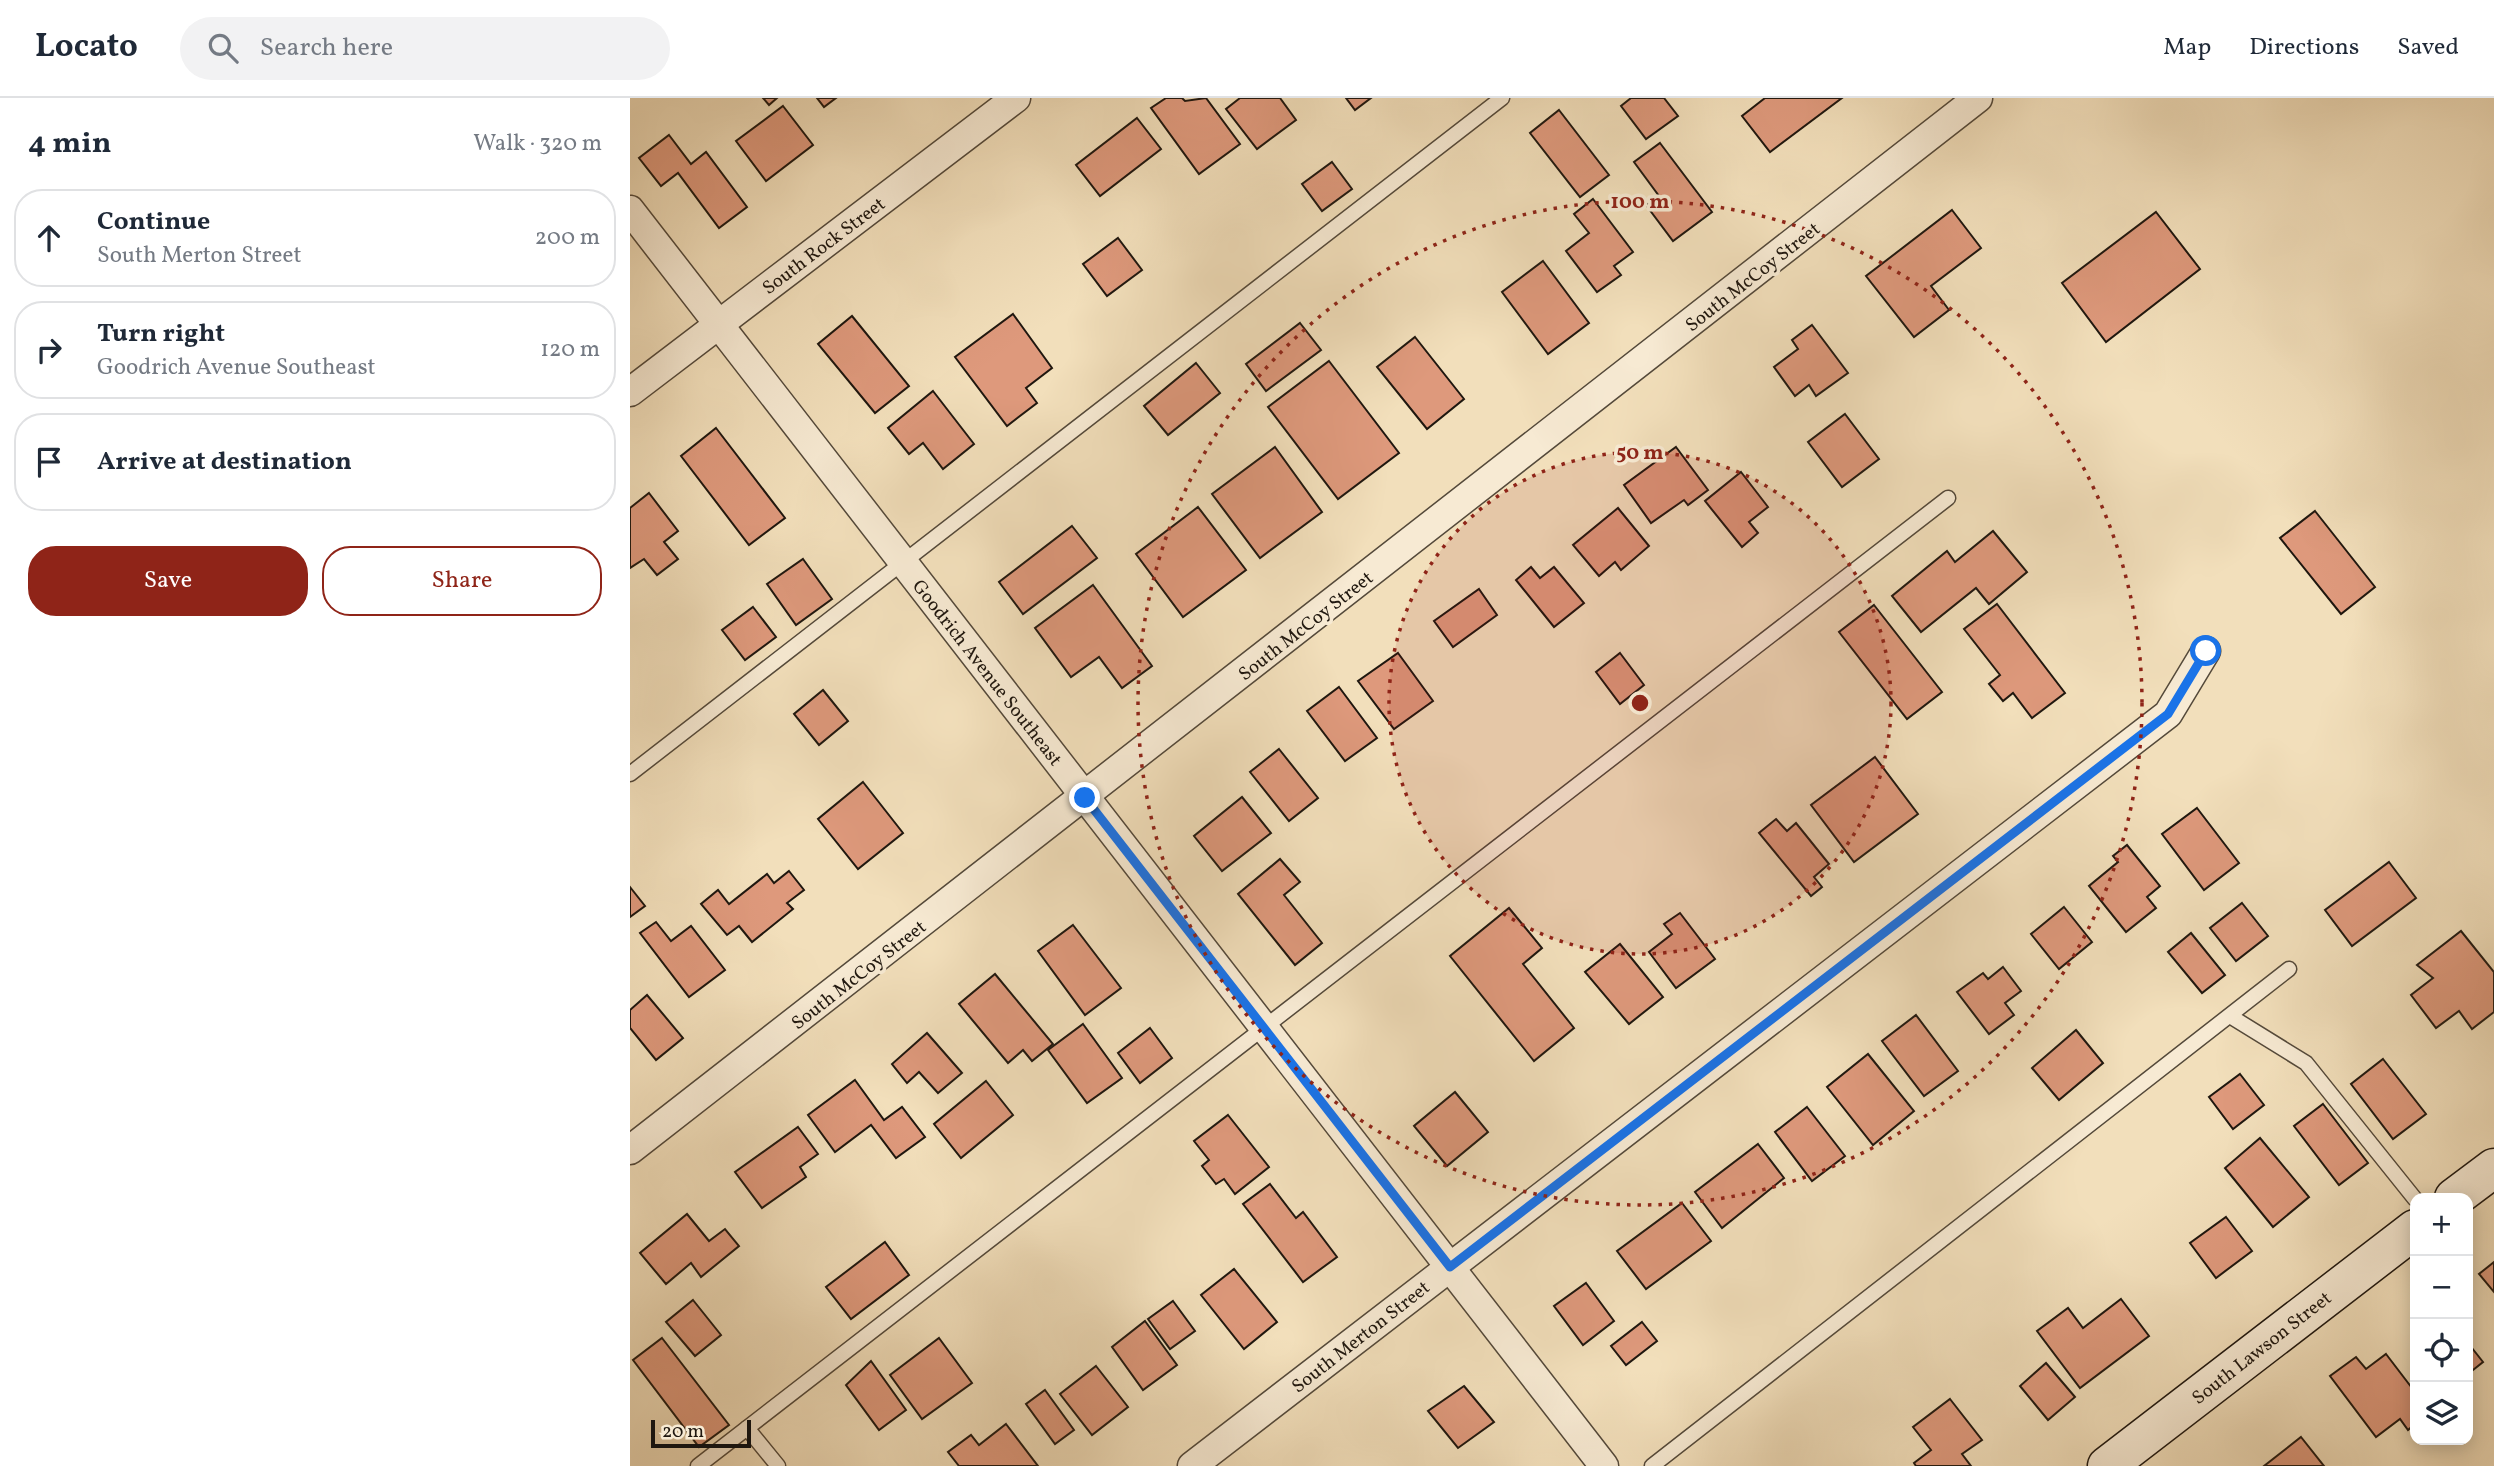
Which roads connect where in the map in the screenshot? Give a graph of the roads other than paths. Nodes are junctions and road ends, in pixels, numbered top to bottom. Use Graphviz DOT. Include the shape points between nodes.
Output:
graph roads {
  1 [pos="1016,98"];
  2 [pos="1502,98"];
  3 [pos="1978,98"];
  4 [pos="630,210"];
  5 [pos="719,323"];
  6 [pos="630,393"];
  7 [pos="1948,498"];
  8 [pos="905,564"];
  9 [pos="2206,651"];
  10 [pos="630,774"];
  11 [pos="1085,798"];
  12 [pos="2289,970"];
  13 [pos="2230,1016"];
  14 [pos="1264,1030"];
  15 [pos="630,1150"];
  16 [pos="2494,1168"];
  17 [pos="2410,1193"];
  18 [pos="2461,1193"];
  19 [pos="2410,1232"];
  20 [pos="1450,1267"];
  21 [pos="747,1428"];
  22 [pos="698,1466"];
  23 [pos="778,1466"];
  24 [pos="1192,1466"];
  25 [pos="1604,1466"];
  26 [pos="1653,1466"];
  27 [pos="2107,1466"];
  1 -- 5 [label="street, South Rock Street"];
  2 -- 8 [label="lane"];
  3 -- 11 [label="street, South McCoy Street"];
  4 -- 5 [label="street, Goodrich Avenue Southeast"];
  5 -- 6 [label="street, South Rock Street"];
  5 -- 8 [label="street, Goodrich Avenue Southeast"];
  7 -- 14 [label="lane"];
  8 -- 10 [label="lane"];
  8 -- 11 [label="street, Goodrich Avenue Southeast"];
  9 -- 20 [label="street, South Merton Street" via="2168,714"];
  11 -- 14 [label="street, Goodrich Avenue Southeast"];
  11 -- 15 [label="street, South McCoy Street"];
  12 -- 13 [label="lane"];
  13 -- 17 [label="lane" via="2306,1063"];
  13 -- 26 [label="lane"];
  14 -- 20 [label="street, Goodrich Avenue Southeast"];
  14 -- 21 [label="lane"];
  16 -- 18 [label="street"];
  19 -- 27 [label="street, South Lawson Street"];
  20 -- 24 [label="street, South Merton Street"];
  20 -- 25 [label="street, Goodrich Avenue Southeast"];
  21 -- 22 [label="lane"];
  21 -- 23 [label="lane"];
}
